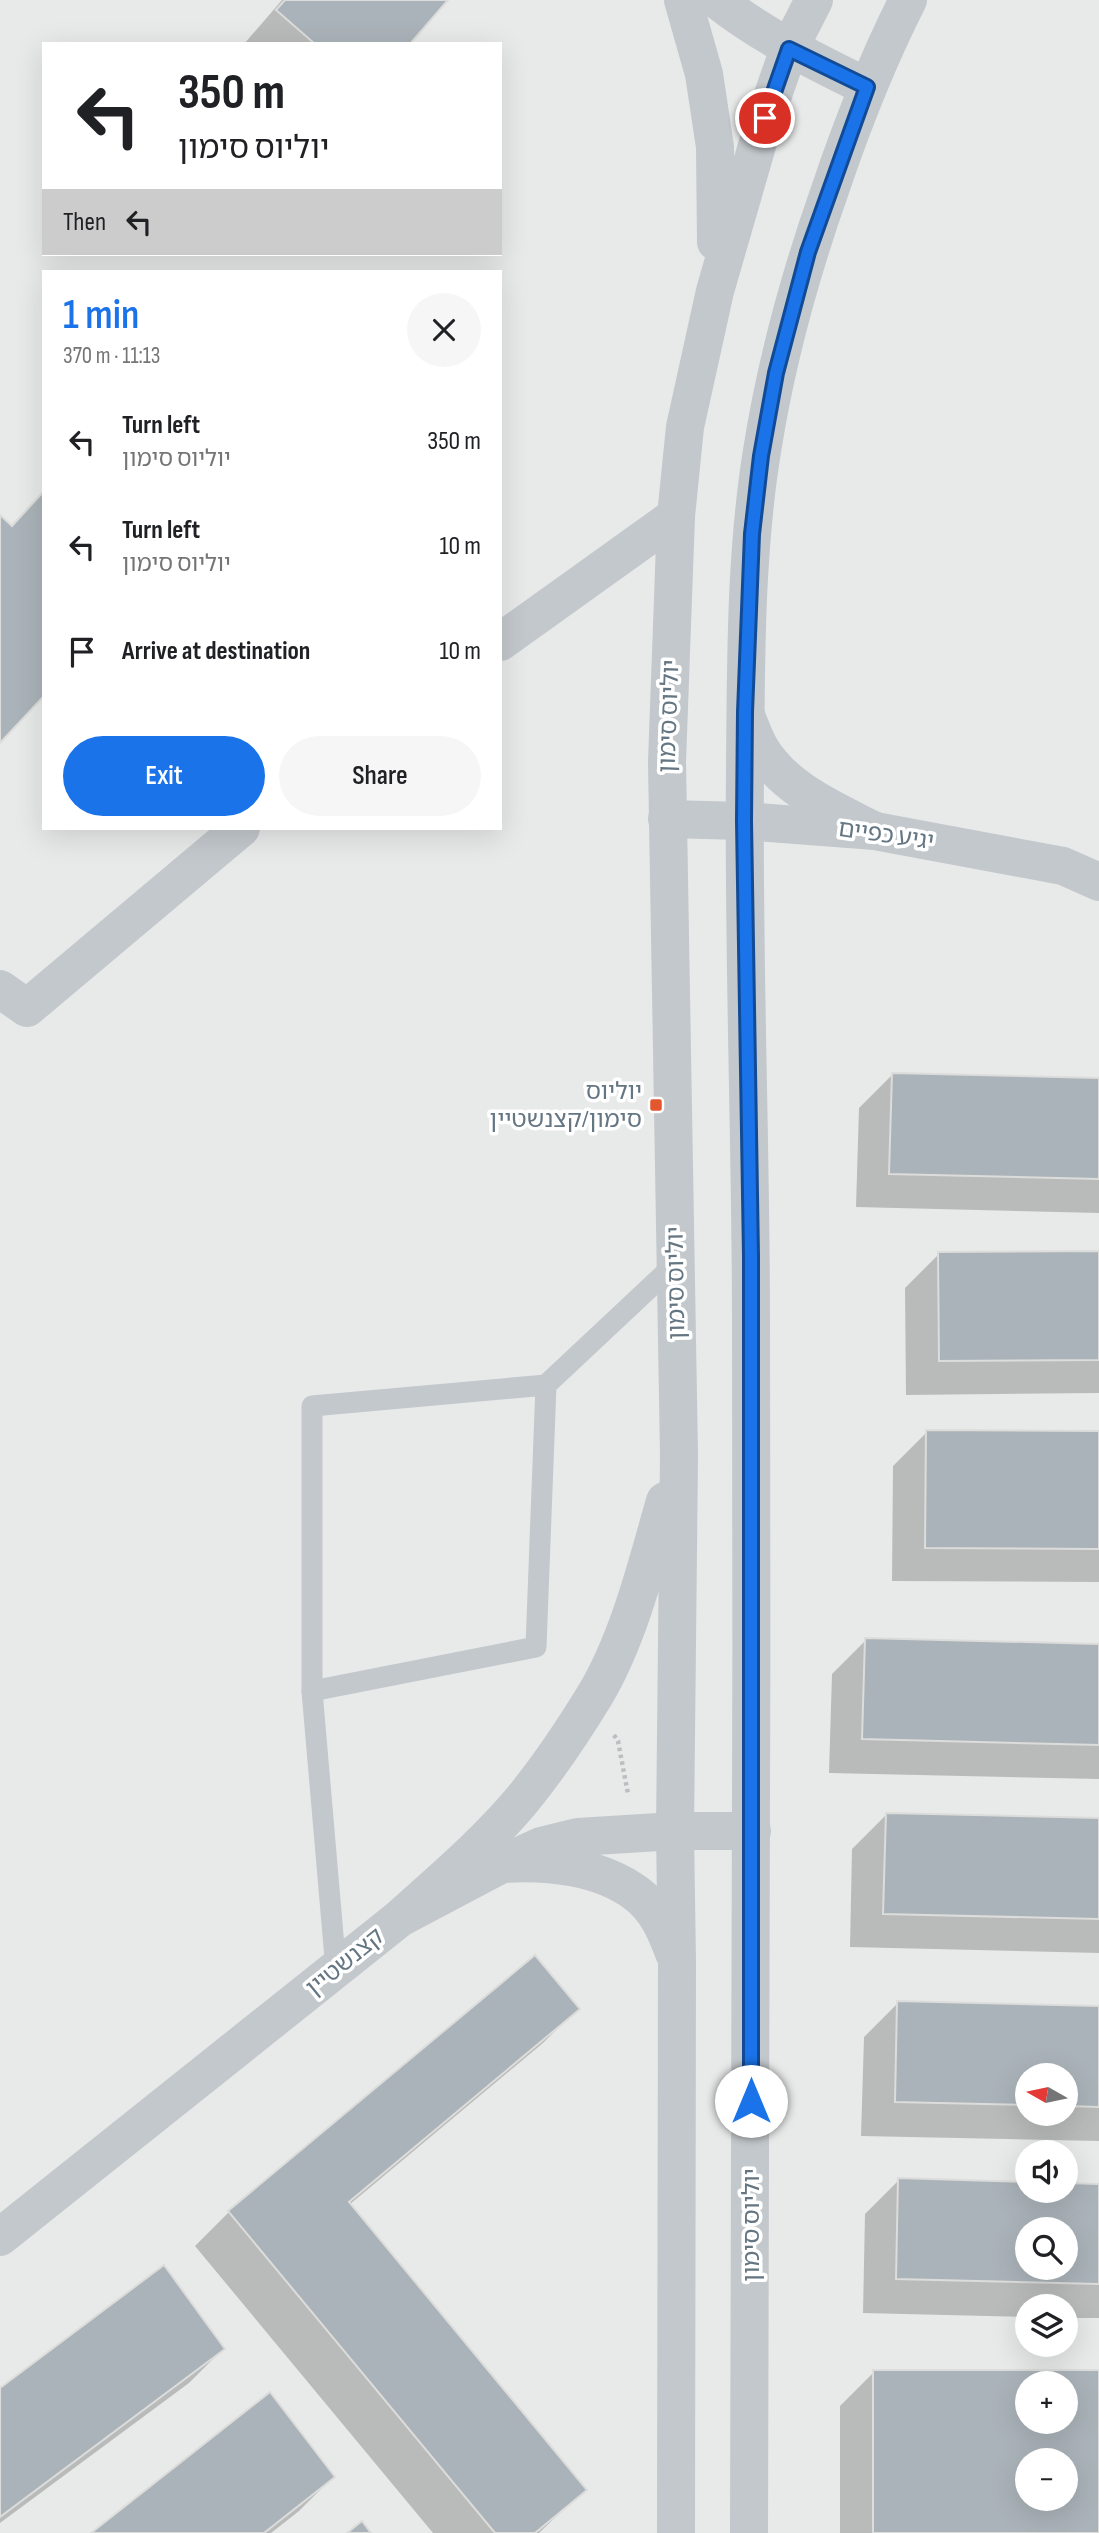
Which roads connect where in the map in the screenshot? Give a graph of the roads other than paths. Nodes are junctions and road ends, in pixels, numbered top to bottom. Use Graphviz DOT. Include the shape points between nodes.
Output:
graph roads {
  1 [pos="683,0"];
  2 [pos="717,0"];
  3 [pos="814,0"];
  4 [pos="908,0"];
  5 [pos="789,49"];
  6 [pos="867,87"];
  7 [pos="715,291"];
  8 [pos="676,516"];
  9 [pos="502,641"];
  10 [pos="745,712"];
  11 [pos="667,819"];
  12 [pos="744,821"];
  13 [pos="239,830"];
  14 [pos="875,831"];
  15 [pos="1099,882"];
  16 [pos="0,989"];
  17 [pos="676,1263"];
  18 [pos="546,1385"];
  19 [pos="679,1455"];
  20 [pos="312,1691"];
  21 [pos="752,1830"];
  22 [pos="675,1831"];
  23 [pos="502,1864"];
  24 [pos="400,1918"];
  25 [pos="677,1962"];
  26 [pos="336,1970"];
  27 [pos="0,2237"];
  28 [pos="676,2533"];
  29 [pos="749,2533"];
  1 -- 7 [label="street" via="704,74 715,146"];
  2 -- 5 [label="street"];
  3 -- 5 [label="street, יוליוס סימון"];
  4 -- 6 [label="street, יוליוס סימון"];
  5 -- 6 [label="street"];
  5 -- 7 [label="street, יוליוס סימון"];
  6 -- 10 [label="street, יוליוס סימון" via="808,252 776,373 752,534"];
  7 -- 8 [label="street, יוליוס סימון" via="685,427"];
  8 -- 9 [label="street"];
  8 -- 11 [label="street, יוליוס סימון"];
  10 -- 12 [label="street, יוליוס סימון"];
  10 -- 14 [label="street" via="759,747 790,781 814,800"];
  11 -- 12 [label="street, יגיע כפיים"];
  11 -- 17 [label="street, יוליוס סימון"];
  12 -- 14 [label="street, יגיע כפיים"];
  12 -- 21 [label="street, יוליוס סימון" via="751,1256"];
  13 -- 16 [label="street" via="27,1008"];
  14 -- 15 [label="street, יגיע כפיים" via="1063,866"];
  17 -- 18 [label="lane"];
  17 -- 19 [label="street, יוליוס סימון"];
  18 -- 20 [label="lane" via="536,1647"];
  18 -- 20 [label="lane" via="312,1406"];
  19 -- 22 [label="street, יוליוס סימון"];
  19 -- 24 [label="street" via="624,1633 593,1697 522,1800"];
  20 -- 26 [label="lane"];
  21 -- 22 [label="street, קצנשטיין"];
  21 -- 29 [label="street, יוליוס סימון"];
  22 -- 23 [label="street, קצנשטיין" via="578,1837 541,1846"];
  22 -- 25 [label="street, יוליוס סימון"];
  23 -- 24 [label="street, קצנשטיין"];
  23 -- 25 [label="street" via="559,1865 618,1883 653,1911"];
  24 -- 26 [label="street, קצנשטיין"];
  25 -- 28 [label="street, יוליוס סימון"];
  26 -- 27 [label="street, קצנשטיין"];
}
